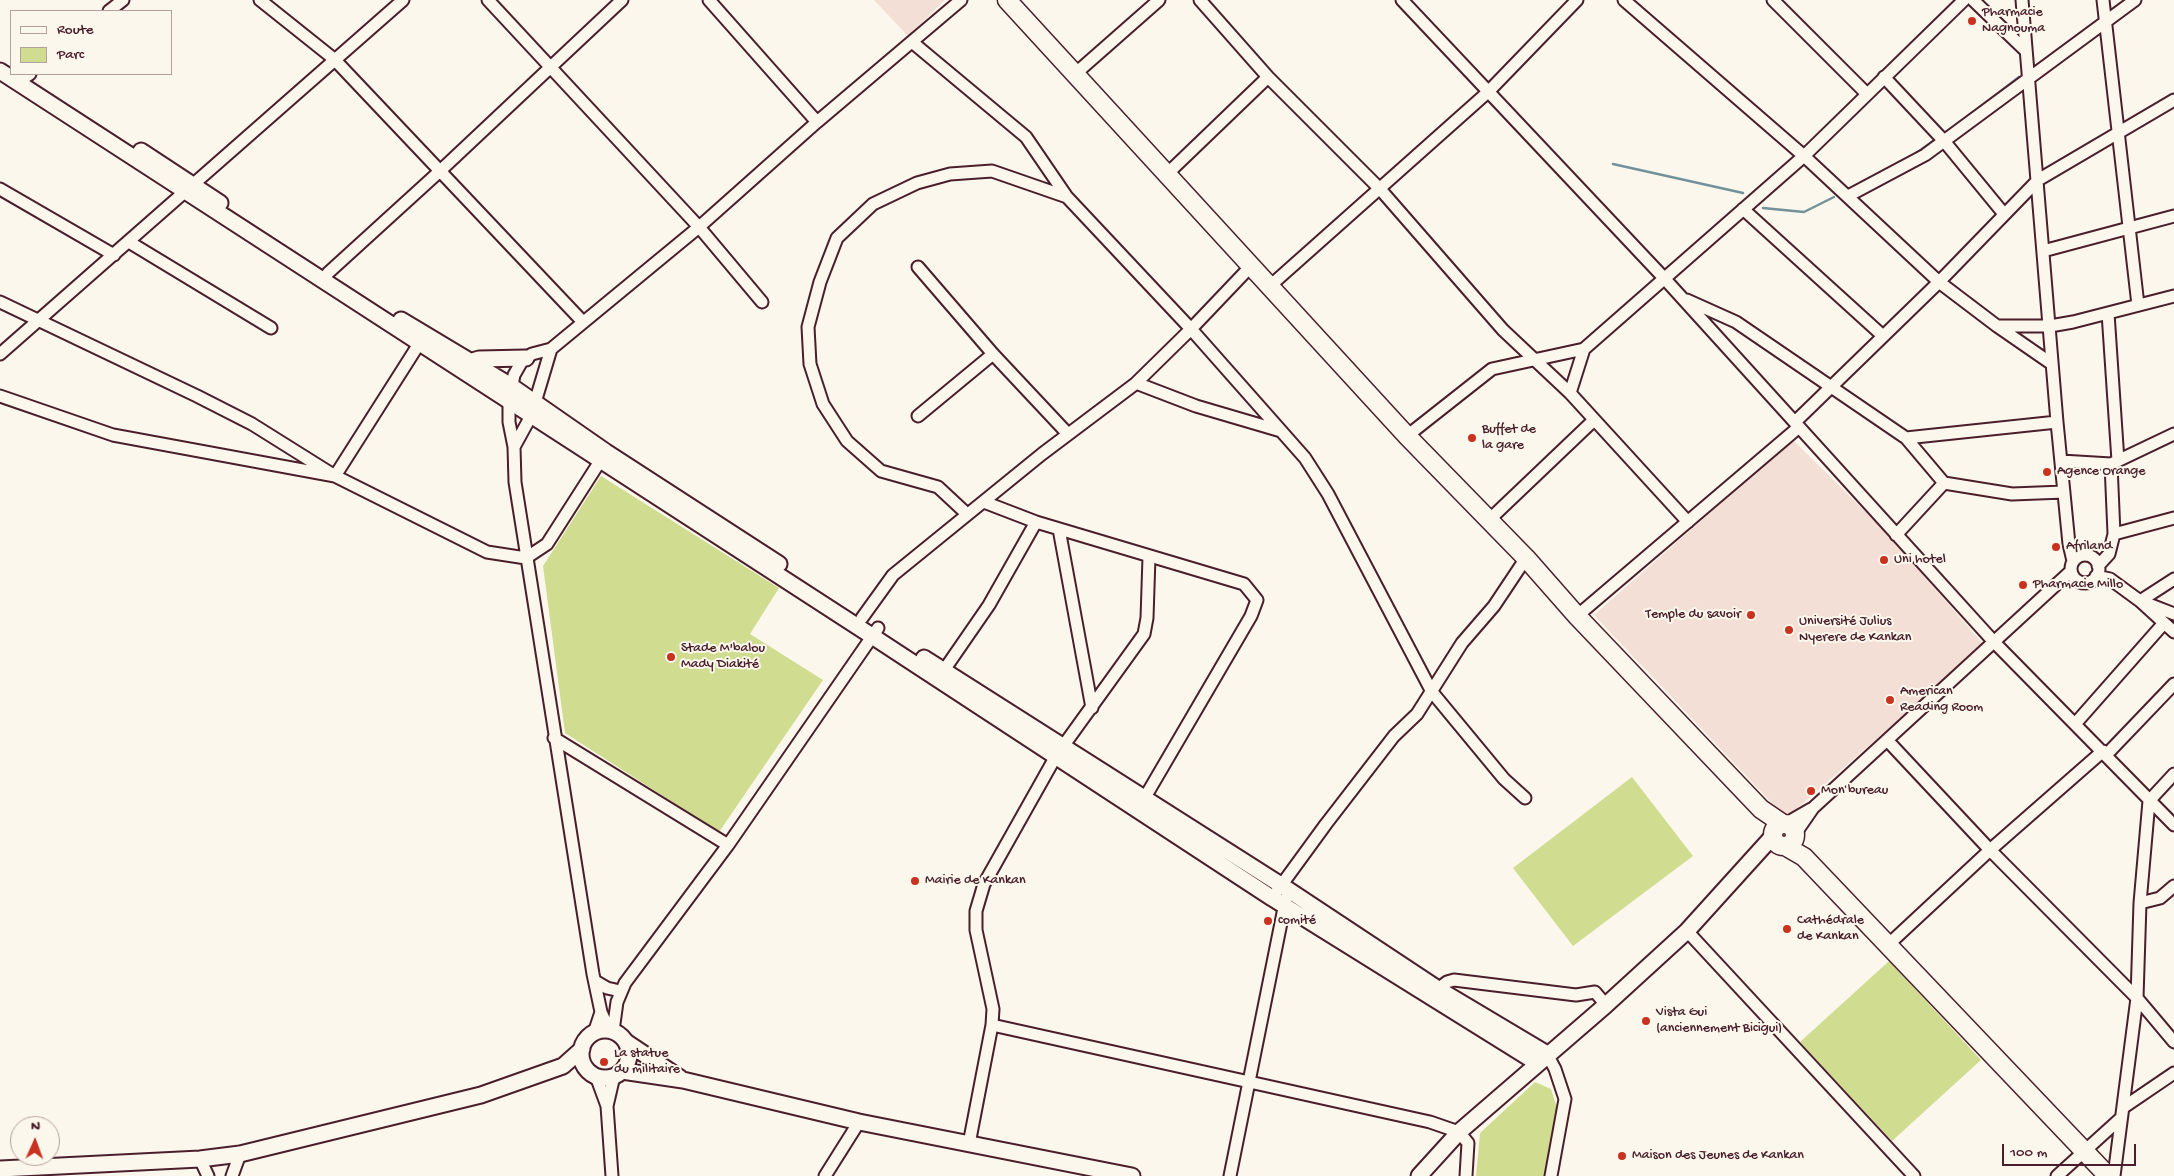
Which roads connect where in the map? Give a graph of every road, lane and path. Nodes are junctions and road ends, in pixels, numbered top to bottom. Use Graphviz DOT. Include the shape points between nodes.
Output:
graph roads {
  1 [pos="123,0"];
  2 [pos="260,0"];
  3 [pos="403,0"];
  4 [pos="488,0"];
  5 [pos="622,0"];
  6 [pos="709,0"];
  7 [pos="961,0"];
  8 [pos="1006,0"];
  9 [pos="1159,0"];
  10 [pos="1200,0"];
  11 [pos="1402,0"];
  12 [pos="1577,0"];
  13 [pos="1624,0"];
  14 [pos="1773,0"];
  15 [pos="1964,0"];
  16 [pos="1973,0"];
  17 [pos="2022,0"];
  18 [pos="2103,0"];
  19 [pos="2135,0"];
  20 [pos="110,10"];
  21 [pos="2106,20"];
  22 [pos="912,42"];
  23 [pos="2025,50"];
  24 [pos="334,59"];
  25 [pos="549,67"];
  26 [pos="1075,74"];
  27 [pos="24,77"];
  28 [pos="2029,77"];
  29 [pos="1268,78"];
  30 [pos="1884,78"];
  31 [pos="1488,92"];
  32 [pos="1867,94"];
  33 [pos="2174,100"];
  34 [pos="817,122"];
  35 [pos="2118,132"];
  36 [pos="1944,141"];
  37 [pos="1804,156"];
  38 [pos="440,171"];
  39 [pos="1166,175"];
  40 [pos="2038,180"];
  41 [pos="0,189"];
  42 [pos="188,189"];
  43 [pos="1380,189"];
  44 [pos="1848,196"];
  45 [pos="1067,197"];
  46 [pos="1743,209"];
  47 [pos="2004,214"];
  48 [pos="2174,216"];
  49 [pos="699,227"];
  50 [pos="2129,229"];
  51 [pos="129,242"];
  52 [pos="2044,251"];
  53 [pos="114,256"];
  54 [pos="1251,266"];
  55 [pos="918,267"];
  56 [pos="328,273"];
  57 [pos="1664,278"];
  58 [pos="1939,282"];
  59 [pos="1270,286"];
  60 [pos="2174,296"];
  61 [pos="1682,298"];
  62 [pos="0,302"];
  63 [pos="762,302"];
  64 [pos="2138,305"];
  65 [pos="2108,313"];
  66 [pos="38,322"];
  67 [pos="583,322"];
  68 [pos="1997,326"];
  69 [pos="2050,326"];
  70 [pos="271,328"];
  71 [pos="1191,329"];
  72 [pos="1883,336"];
  73 [pos="421,339"];
  74 [pos="551,349"];
  75 [pos="1584,349"];
  76 [pos="0,354"];
  77 [pos="993,354"];
  78 [pos="526,358"];
  79 [pos="1537,361"];
  80 [pos="464,364"];
  81 [pos="2052,364"];
  82 [pos="1136,383"];
  83 [pos="1830,388"];
  84 [pos="510,393"];
  85 [pos="1570,393"];
  86 [pos="0,396"];
  87 [pos="533,409"];
  88 [pos="918,416"];
  89 [pos="1594,420"];
  90 [pos="2057,422"];
  91 [pos="1797,424"];
  92 [pos="1281,431"];
  93 [pos="1068,434"];
  94 [pos="2174,434"];
  95 [pos="1407,436"];
  96 [pos="1906,438"];
  97 [pos="514,446"];
  98 [pos="603,456"];
  99 [pos="2061,461"];
  100 [pos="2114,463"];
  101 [pos="335,476"];
  102 [pos="1944,483"];
  103 [pos="2064,492"];
  104 [pos="984,502"];
  105 [pos="967,514"];
  106 [pos="2174,518"];
  107 [pos="1488,520"];
  108 [pos="1036,522"];
  109 [pos="1688,522"];
  110 [pos="1059,529"];
  111 [pos="2114,534"];
  112 [pos="1896,535"];
  113 [pos="1149,557"];
  114 [pos="526,558"];
  115 [pos="1526,558"];
  116 [pos="2072,566"];
  117 [pos="2097,571"];
  118 [pos="2174,579"];
  119 [pos="2140,601"];
  120 [pos="2174,614"];
  121 [pos="1577,616"];
  122 [pos="862,618"];
  123 [pos="2164,623"];
  124 [pos="875,632"];
  125 [pos="2174,632"];
  126 [pos="1994,642"];
  127 [pos="940,675"];
  128 [pos="2174,684"];
  129 [pos="1432,692"];
  130 [pos="1092,708"];
  131 [pos="2075,724"];
  132 [pos="554,738"];
  133 [pos="1887,740"];
  134 [pos="1059,752"];
  135 [pos="2105,753"];
  136 [pos="2174,774"];
  137 [pos="1525,798"];
  138 [pos="1144,799"];
  139 [pos="2149,801"];
  140 [pos="2174,825"];
  141 [pos="1784,835"];
  142 [pos="728,845"];
  143 [pos="1990,850"];
  144 [pos="2174,886"];
  145 [pos="1281,894"];
  146 [pos="2140,903"];
  147 [pos="1687,932"];
  148 [pos="1889,944"];
  149 [pos="595,981"];
  150 [pos="620,991"];
  151 [pos="1433,993"];
  152 [pos="2137,998"];
  153 [pos="1606,1005"];
  154 [pos="601,1012"];
  155 [pos="992,1025"];
  156 [pos="611,1031"];
  157 [pos="594,1033"];
  158 [pos="626,1042"];
  159 [pos="2174,1042"];
  160 [pos="582,1049"];
  161 [pos="1542,1058"];
  162 [pos="562,1066"];
  163 [pos="2174,1073"];
  164 [pos="592,1074"];
  165 [pos="618,1074"];
  166 [pos="683,1080"];
  167 [pos="1248,1080"];
  168 [pos="607,1106"];
  169 [pos="2123,1113"];
  170 [pos="859,1122"];
  171 [pos="1459,1132"];
  172 [pos="969,1144"];
  173 [pos="2084,1152"];
  174 [pos="240,1154"];
  175 [pos="200,1160"];
  176 [pos="0,1169"];
  177 [pos="208,1176"];
  178 [pos="232,1176"];
  179 [pos="612,1176"];
  180 [pos="826,1176"];
  181 [pos="1132,1176"];
  182 [pos="1230,1176"];
  183 [pos="1419,1176"];
  184 [pos="1466,1176"];
  185 [pos="1551,1176"];
  186 [pos="1914,1176"];
  187 [pos="2057,1176"];
  188 [pos="2108,1176"];
  189 [pos="2114,1176"];
  1 -- 20 [label="street"];
  2 -- 24 [label="street"];
  3 -- 24 [label="street"];
  4 -- 25 [label="street"];
  5 -- 25 [label="street"];
  6 -- 34 [label="street"];
  7 -- 22 [label="street"];
  8 -- 26 [label="highway"];
  9 -- 26 [label="street"];
  10 -- 29 [label="street"];
  11 -- 31 [label="street"];
  12 -- 31 [label="street"];
  13 -- 37 [label="street"];
  14 -- 32 [label="street"];
  15 -- 30 [label="street"];
  16 -- 23 [label="street"];
  17 -- 23 [label="street"];
  18 -- 21 [label="street"];
  19 -- 21 [label="street"];
  21 -- 28 [label="street"];
  21 -- 35 [label="street"];
  22 -- 34 [label="street"];
  22 -- 45 [label="street" via="1026,137"];
  23 -- 28 [label="street"];
  24 -- 38 [label="street"];
  24 -- 42 [label="street"];
  25 -- 38 [label="street"];
  25 -- 49 [label="street"];
  26 -- 39 [label="highway"];
  27 -- 42 [label="main road"];
  28 -- 36 [label="street"];
  28 -- 40 [label="street"];
  29 -- 39 [label="street"];
  29 -- 43 [label="street"];
  30 -- 32 [label="street"];
  30 -- 36 [label="street"];
  31 -- 43 [label="street"];
  31 -- 57 [label="street"];
  32 -- 37 [label="street"];
  33 -- 35 [label="street"];
  34 -- 49 [label="street"];
  35 -- 40 [label="street"];
  35 -- 50 [label="street"];
  36 -- 44 [label="street" via="1925,155"];
  36 -- 47 [label="street"];
  37 -- 44 [label="street"];
  37 -- 46 [label="street"];
  38 -- 56 [label="street"];
  38 -- 67 [label="street"];
  39 -- 54 [label="highway"];
  40 -- 47 [label="street"];
  40 -- 52 [label="street"];
  41 -- 53 [label="street"];
  42 -- 51 [label="street"];
  42 -- 56 [label="main road"];
  42 -- 73 [label="main road"];
  43 -- 59 [label="street"];
  43 -- 79 [label="street" via="1503,330"];
  44 -- 58 [label="street"];
  45 -- 71 [label="street"];
  45 -- 105 [label="street" via="992,171 950,174 917,183 873,204 837,238 820,282 808,327 810,364 823,404 847,441 881,471 938,487"];
  46 -- 57 [label="street"];
  46 -- 72 [label="street"];
  47 -- 58 [label="street"];
  48 -- 50 [label="street"];
  49 -- 63 [label="street"];
  49 -- 67 [label="street"];
  50 -- 52 [label="street"];
  50 -- 64 [label="street"];
  51 -- 53 [label="street"];
  51 -- 70 [label="street"];
  52 -- 69 [label="street"];
  53 -- 66 [label="street"];
  54 -- 59 [label="highway"];
  54 -- 71 [label="street"];
  55 -- 77 [label="street"];
  56 -- 73 [label="main road"];
  57 -- 61 [label="street"];
  57 -- 75 [label="street"];
  58 -- 68 [label="street"];
  58 -- 72 [label="street"];
  59 -- 95 [label="highway"];
  60 -- 64 [label="street"];
  61 -- 83 [label="street" via="1736,322"];
  61 -- 91 [label="street"];
  62 -- 66 [label="street"];
  64 -- 65 [label="street"];
  65 -- 69 [label="street"];
  65 -- 100 [label="street"];
  66 -- 76 [label="street"];
  66 -- 101 [label="street" via="252,424"];
  67 -- 74 [label="street"];
  68 -- 69 [label="street"];
  68 -- 81 [label="street"];
  69 -- 81 [label="street"];
  71 -- 82 [label="street"];
  71 -- 92 [label="street"];
  72 -- 83 [label="street"];
  73 -- 80 [label="main road"];
  73 -- 101 [label="street"];
  74 -- 78 [label="street"];
  74 -- 87 [label="street"];
  75 -- 79 [label="street"];
  75 -- 85 [label="street"];
  77 -- 88 [label="street"];
  77 -- 93 [label="street"];
  78 -- 80 [label="main road"];
  78 -- 84 [label="street" via="518,366"];
  79 -- 85 [label="street"];
  79 -- 95 [label="street" via="1492,369"];
  80 -- 84 [label="main road"];
  81 -- 90 [label="street"];
  82 -- 92 [label="street" via="1205,409"];
  82 -- 93 [label="street"];
  83 -- 91 [label="street"];
  83 -- 96 [label="street"];
  84 -- 87 [label="main road"];
  84 -- 97 [label="street" via="509,422"];
  85 -- 89 [label="street"];
  86 -- 101 [label="street" via="113,435"];
  87 -- 97 [label="street"];
  87 -- 98 [label="main road"];
  89 -- 107 [label="street"];
  89 -- 109 [label="street"];
  90 -- 96 [label="street"];
  90 -- 99 [label="street"];
  91 -- 109 [label="street"];
  91 -- 112 [label="street"];
  92 -- 129 [label="street" via="1305,458 1328,494"];
  93 -- 104 [label="street"];
  94 -- 100 [label="street"];
  95 -- 107 [label="highway"];
  96 -- 102 [label="street"];
  97 -- 114 [label="street" via="514,482"];
  98 -- 114 [label="street" via="546,544"];
  98 -- 122 [label="main road"];
  98 -- 124 [label="main road"];
  99 -- 100 [label="street"];
  99 -- 103 [label="street"];
  100 -- 111 [label="street"];
  101 -- 114 [label="street" via="487,552"];
  102 -- 103 [label="street" via="2012,494"];
  102 -- 112 [label="street"];
  103 -- 116 [label="street"];
  104 -- 105 [label="street"];
  104 -- 108 [label="street"];
  105 -- 122 [label="street" via="893,575"];
  106 -- 111 [label="street"];
  107 -- 115 [label="highway"];
  108 -- 110 [label="street"];
  108 -- 127 [label="street" via="989,605"];
  109 -- 121 [label="street"];
  110 -- 113 [label="street"];
  110 -- 130 [label="street"];
  111 -- 117 [label="street" via="2109,554"];
  112 -- 126 [label="street"];
  113 -- 130 [label="street" via="1148,618 1144,634"];
  113 -- 138 [label="street" via="1244,584 1257,600 1251,616"];
  114 -- 132 [label="street"];
  115 -- 121 [label="highway"];
  115 -- 129 [label="street" via="1494,606 1462,643"];
  116 -- 117 [label="street" via="2077,557 2087,555 2092,557"];
  116 -- 117 [label="street" via="2073,576 2082,582 2092,580"];
  116 -- 126 [label="street"];
  117 -- 119 [label="street"];
  118 -- 119 [label="street"];
  119 -- 120 [label="street"];
  119 -- 123 [label="street"];
  121 -- 141 [label="highway"];
  122 -- 124 [label="main road"];
  123 -- 125 [label="street"];
  123 -- 131 [label="street"];
  124 -- 127 [label="main road"];
  124 -- 142 [label="street"];
  126 -- 131 [label="street"];
  126 -- 133 [label="street"];
  127 -- 134 [label="main road"];
  128 -- 135 [label="street"];
  129 -- 137 [label="street" via="1504,779"];
  129 -- 145 [label="street" via="1417,714 1394,736"];
  130 -- 134 [label="street"];
  131 -- 135 [label="street"];
  132 -- 142 [label="street"];
  132 -- 149 [label="street"];
  133 -- 141 [label="street"];
  133 -- 143 [label="street"];
  134 -- 138 [label="main road"];
  134 -- 145 [label="main road"];
  134 -- 155 [label="street" via="984,884 976,911 976,930 993,1009"];
  135 -- 139 [label="street"];
  135 -- 143 [label="street"];
  136 -- 139 [label="street"];
  138 -- 145 [label="main road"];
  139 -- 140 [label="street"];
  139 -- 146 [label="street"];
  141 -- 147 [label="main road" via="1753,860"];
  141 -- 148 [label="highway"];
  142 -- 150 [label="street"];
  143 -- 148 [label="street"];
  143 -- 152 [label="street"];
  144 -- 146 [label="street" via="2160,898"];
  145 -- 151 [label="main road"];
  145 -- 167 [label="street"];
  146 -- 152 [label="street"];
  147 -- 153 [label="main road"];
  147 -- 186 [label="street"];
  148 -- 173 [label="highway"];
  149 -- 150 [label="street"];
  149 -- 154 [label="street"];
  150 -- 156 [label="street"];
  151 -- 153 [label="street" via="1454,980 1576,995 1595,992"];
  151 -- 161 [label="main road"];
  152 -- 159 [label="street"];
  152 -- 169 [label="street"];
  153 -- 161 [label="main road"];
  154 -- 156 [label="street"];
  154 -- 157 [label="street"];
  155 -- 167 [label="street"];
  155 -- 172 [label="street"];
  156 -- 157 [label="main road"];
  156 -- 158 [label="main road"];
  157 -- 160 [label="main road" via="584,1042"];
  158 -- 165 [label="main road" via="629,1057"];
  158 -- 166 [label="main road"];
  160 -- 162 [label="main road"];
  160 -- 164 [label="main road" via="581,1057"];
  161 -- 171 [label="main road"];
  161 -- 185 [label="street" via="1555,1069 1565,1099"];
  162 -- 164 [label="main road"];
  162 -- 174 [label="main road" via="481,1095"];
  163 -- 169 [label="street"];
  164 -- 165 [label="main road" via="605,1078"];
  164 -- 168 [label="street"];
  165 -- 166 [label="main road"];
  165 -- 168 [label="street"];
  166 -- 170 [label="main road"];
  167 -- 171 [label="street" via="1430,1122"];
  167 -- 182 [label="street"];
  168 -- 179 [label="street"];
  169 -- 173 [label="street"];
  169 -- 189 [label="street"];
  170 -- 172 [label="main road"];
  170 -- 180 [label="street"];
  171 -- 183 [label="main road"];
  171 -- 184 [label="street" via="1468,1143"];
  172 -- 181 [label="main road"];
  173 -- 187 [label="street"];
  173 -- 188 [label="highway"];
  174 -- 175 [label="main road"];
  174 -- 178 [label="street"];
  175 -- 176 [label="main road"];
  175 -- 177 [label="street"];
}
